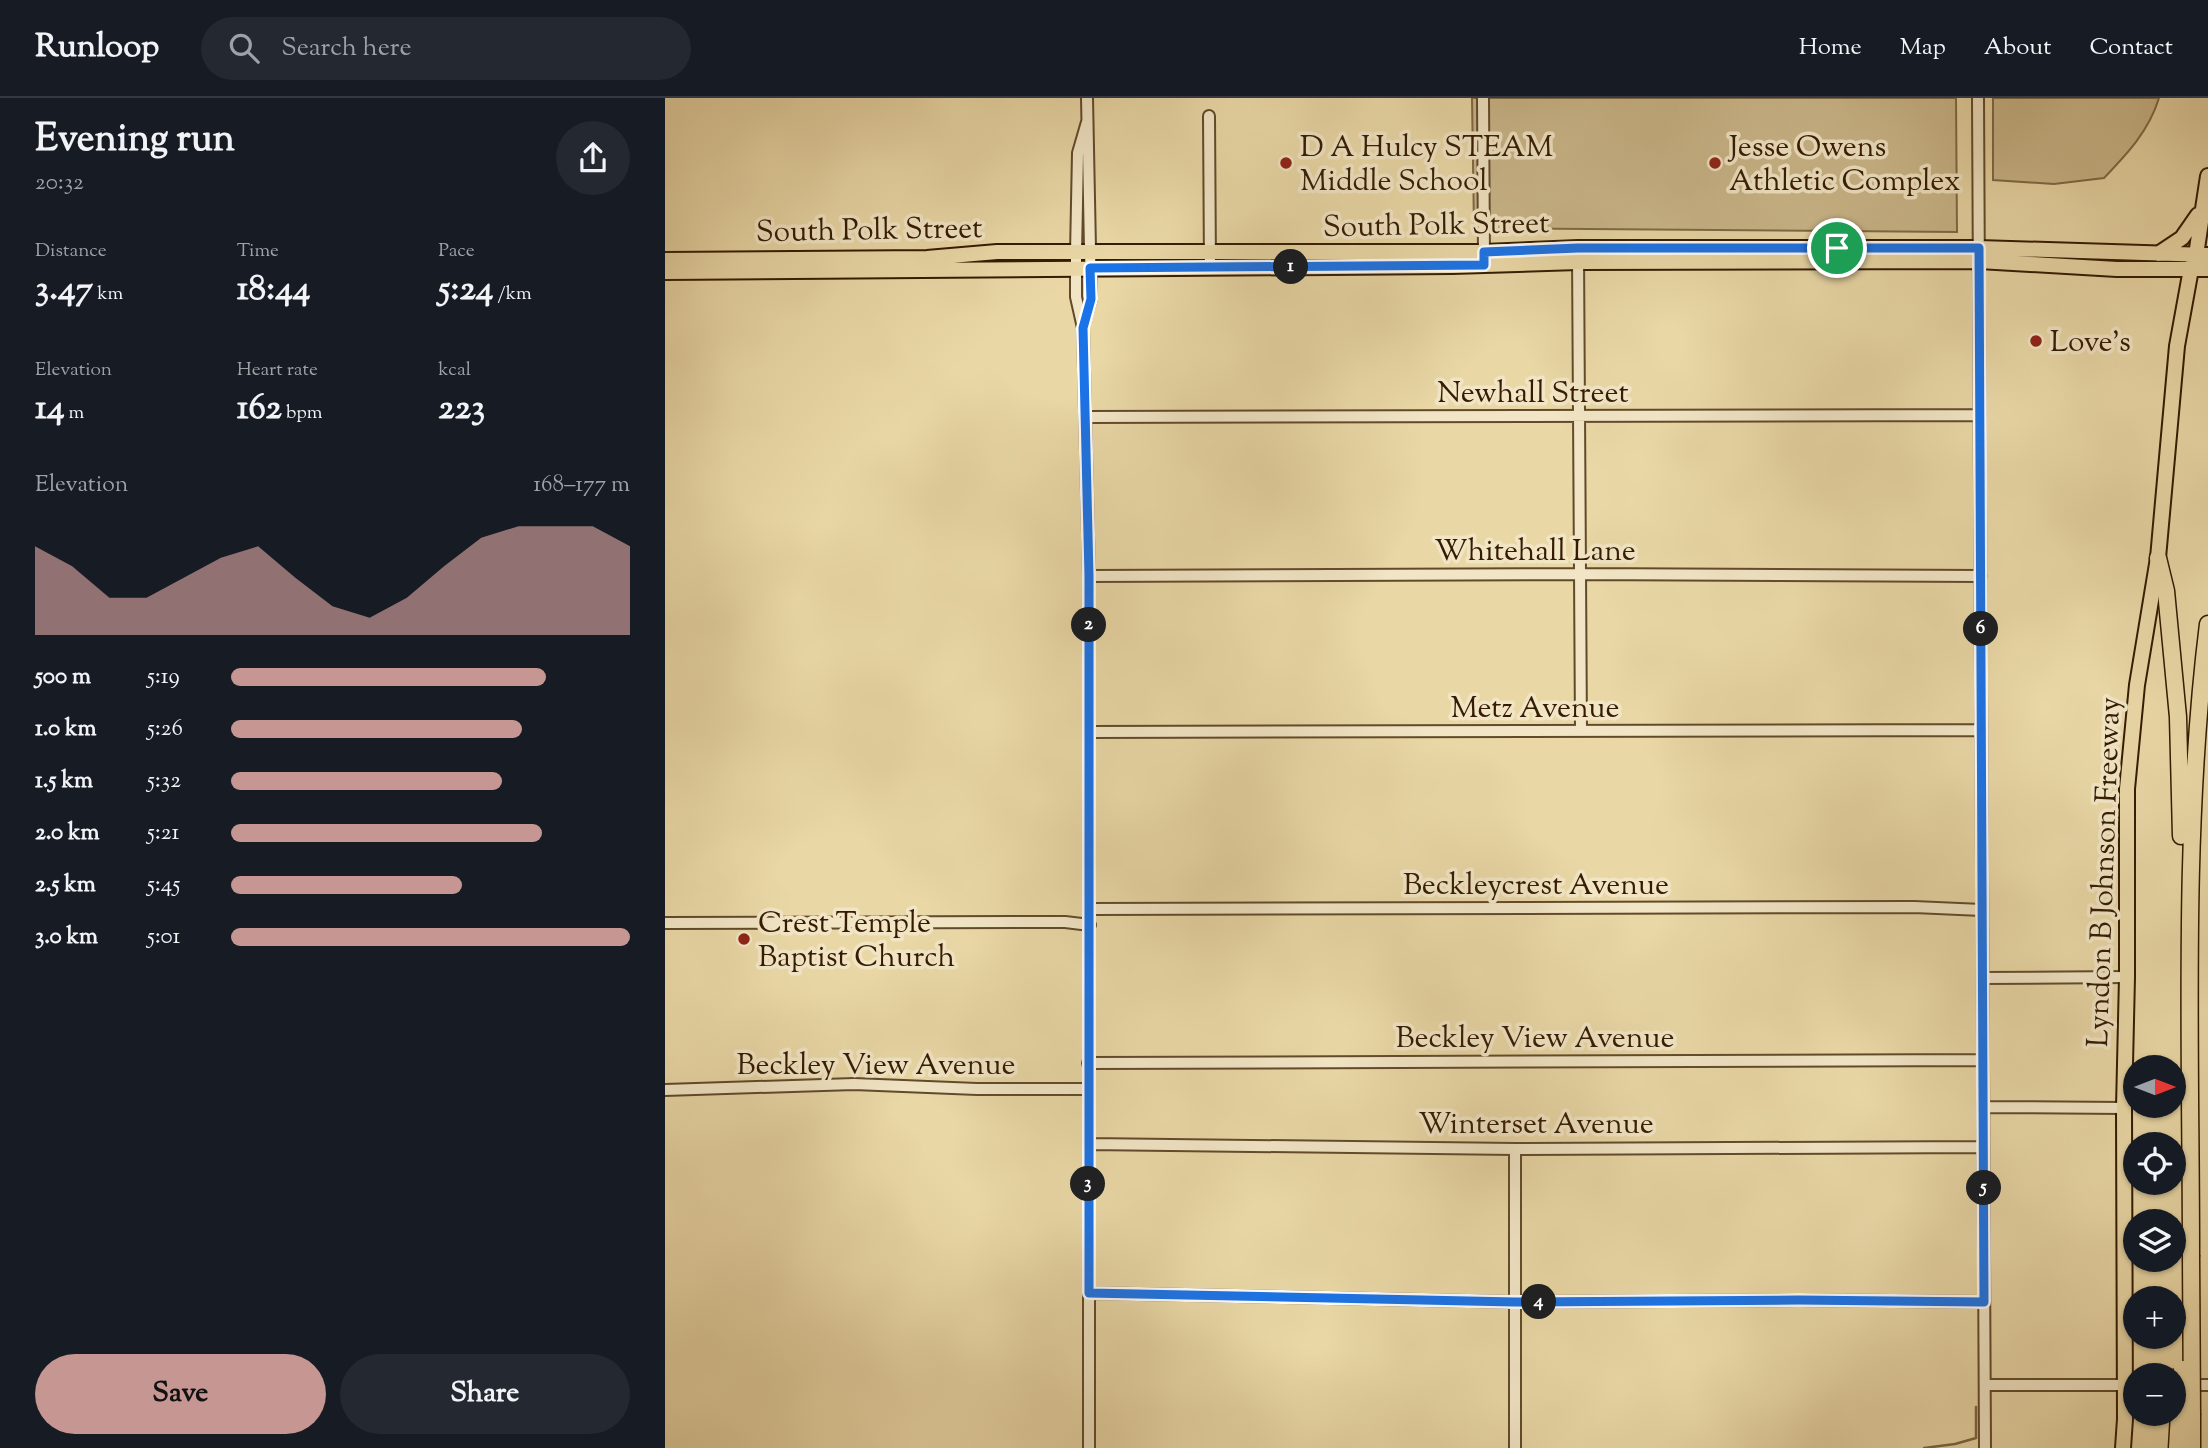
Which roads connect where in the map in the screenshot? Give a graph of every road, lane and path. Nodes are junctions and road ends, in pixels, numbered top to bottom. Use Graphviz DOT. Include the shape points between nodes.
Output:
graph roads {
  1 [pos="1087,98"];
  2 [pos="1483,98"];
  3 [pos="1978,98"];
  4 [pos="1209,116"];
  5 [pos="2208,176"];
  6 [pos="2202,204"];
  7 [pos="1979,254"];
  8 [pos="2157,254"];
  9 [pos="1578,255"];
  10 [pos="2202,255"];
  11 [pos="1484,259"];
  12 [pos="665,260"];
  13 [pos="1083,260"];
  14 [pos="1210,260"];
  15 [pos="927,264"];
  16 [pos="2191,270"];
  17 [pos="2208,270"];
  18 [pos="665,272"];
  19 [pos="1980,415"];
  20 [pos="1085,417"];
  21 [pos="1579,417"];
  22 [pos="2158,558"];
  23 [pos="1579,574"];
  24 [pos="1089,576"];
  25 [pos="1981,576"];
  26 [pos="2208,624"];
  27 [pos="1981,730"];
  28 [pos="1581,731"];
  29 [pos="1089,733"];
  30 [pos="1090,909"];
  31 [pos="1982,910"];
  32 [pos="665,923"];
  33 [pos="1090,925"];
  34 [pos="2191,964"];
  35 [pos="2127,977"];
  36 [pos="1983,978"];
  37 [pos="2125,1055"];
  38 [pos="1983,1060"];
  39 [pos="1088,1063"];
  40 [pos="1087,1089"];
  41 [pos="665,1090"];
  42 [pos="1983,1107"];
  43 [pos="2123,1108"];
  44 [pos="2124,1118"];
  45 [pos="1089,1144"];
  46 [pos="1983,1147"];
  47 [pos="1515,1149"];
  48 [pos="1089,1293"];
  49 [pos="1515,1302"];
  50 [pos="1984,1302"];
  51 [pos="2130,1363"];
  52 [pos="1985,1385"];
  53 [pos="2123,1385"];
  54 [pos="2186,1385"];
  55 [pos="2208,1385"];
  56 [pos="2186,1415"];
  57 [pos="2125,1426"];
  58 [pos="2183,1426"];
  59 [pos="1089,1448"];
  60 [pos="1515,1448"];
  61 [pos="1985,1448"];
  62 [pos="2123,1448"];
  63 [pos="2177,1448"];
  64 [pos="2192,1448"];
  1 -- 13 [label="street"];
  2 -- 11 [label="street"];
  3 -- 7 [label="street"];
  4 -- 14 [label="street"];
  5 -- 6 [label="main road, Lyndon B Johnson Freeway"];
  6 -- 8 [label="main road" via="2182,238"];
  6 -- 10 [label="main road, Lyndon B Johnson Freeway"];
  7 -- 8 [label="main road, South Polk Street"];
  7 -- 9 [label="main road, South Polk Street"];
  7 -- 16 [label="main road, South Polk Street" via="2107,268"];
  7 -- 19 [label="street"];
  8 -- 10 [label="main road, South Polk Street"];
  9 -- 11 [label="main road, South Polk Street"];
  9 -- 21 [label="street"];
  10 -- 16 [label="main road, Lyndon B Johnson Freeway"];
  11 -- 14 [label="main road, South Polk Street"];
  12 -- 15 [label="main road, South Polk Street"];
  13 -- 14 [label="main road, South Polk Street"];
  13 -- 15 [label="main road, South Polk Street"];
  13 -- 20 [label="street" via="1076,297 1083,328"];
  15 -- 18 [label="main road, South Polk Street"];
  16 -- 17 [label="main road, South Polk Street"];
  16 -- 22 [label="main road, Lyndon B Johnson Freeway" via="2177,346"];
  19 -- 21 [label="street, Newhall Street"];
  19 -- 25 [label="street"];
  20 -- 21 [label="street, Newhall Street"];
  20 -- 24 [label="street"];
  21 -- 23 [label="street"];
  22 -- 34 [label="highway" via="2166,591 2178,717"];
  22 -- 35 [label="main road, Lyndon B Johnson Freeway" via="2130,743"];
  23 -- 24 [label="street, Whitehall Lane"];
  23 -- 25 [label="street, Whitehall Lane"];
  23 -- 28 [label="street"];
  24 -- 29 [label="street"];
  25 -- 27 [label="street"];
  26 -- 34 [label="highway" via="2194,769"];
  27 -- 28 [label="street, Metz Avenue"];
  27 -- 31 [label="street"];
  28 -- 29 [label="street, Metz Avenue"];
  29 -- 30 [label="street"];
  30 -- 31 [label="street, Beckleycrest Avenue"];
  30 -- 33 [label="street"];
  31 -- 36 [label="street"];
  32 -- 33 [label="street"];
  33 -- 39 [label="street"];
  34 -- 56 [label="highway, bridge"];
  35 -- 36 [label="street"];
  35 -- 37 [label="main road, Lyndon B Johnson Freeway"];
  36 -- 38 [label="street"];
  38 -- 39 [label="street, Beckley View Avenue"];
  38 -- 42 [label="street"];
  39 -- 40 [label="street"];
  40 -- 41 [label="street, Beckley View Avenue" via="854,1084"];
  40 -- 45 [label="street"];
  42 -- 43 [label="street"];
  42 -- 46 [label="street"];
  44 -- 51 [label="main road, Lyndon B Johnson Freeway"];
  45 -- 47 [label="street, Winterset Avenue"];
  45 -- 48 [label="street"];
  46 -- 47 [label="street, Winterset Avenue"];
  46 -- 50 [label="street"];
  47 -- 49 [label="street"];
  48 -- 49 [label="street"];
  48 -- 59 [label="street"];
  49 -- 50 [label="street"];
  49 -- 60 [label="street"];
  50 -- 52 [label="street"];
  52 -- 53 [label="street"];
  52 -- 61 [label="street"];
  54 -- 55 [label="street"];
  56 -- 64 [label="highway"];
  57 -- 62 [label="main road, Lyndon B Johnson Freeway"];
  58 -- 63 [label="highway"];
}
